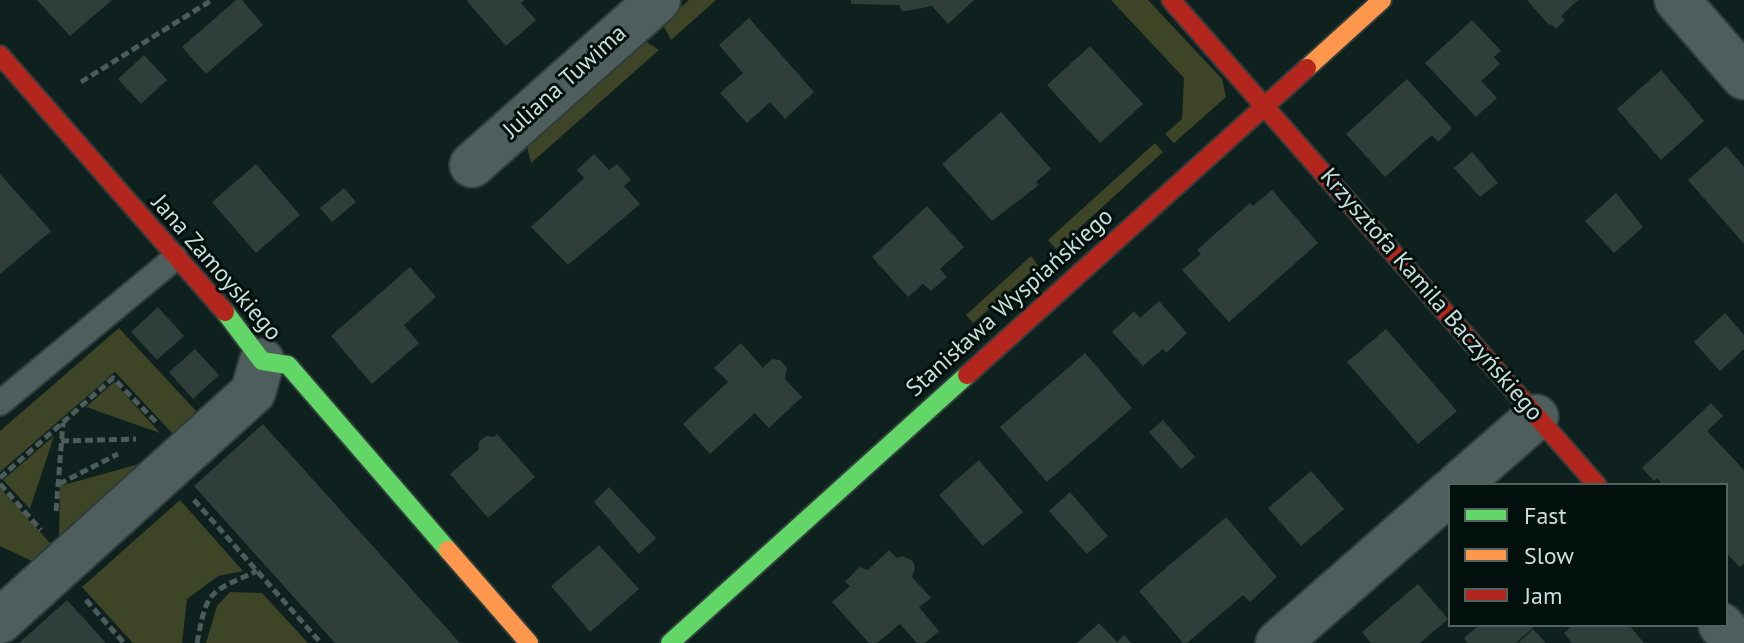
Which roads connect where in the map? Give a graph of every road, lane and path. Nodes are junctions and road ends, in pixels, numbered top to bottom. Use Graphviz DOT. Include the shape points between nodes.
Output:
graph roads {
  1 [pos="212,0"];
  2 [pos="658,0"];
  3 [pos="1171,0"];
  4 [pos="1382,0"];
  5 [pos="1677,0"];
  6 [pos="0,55"];
  7 [pos="1744,77"];
  8 [pos="70,89"];
  9 [pos="1265,105"];
  10 [pos="472,165"];
  11 [pos="175,258"];
  12 [pos="262,361"];
  13 [pos="0,403"];
  14 [pos="1536,417"];
  15 [pos="63,423"];
  16 [pos="163,429"];
  17 [pos="61,441"];
  18 [pos="135,445"];
  19 [pos="122,452"];
  20 [pos="0,481"];
  21 [pos="1460,483"];
  22 [pos="1595,483"];
  23 [pos="58,484"];
  24 [pos="1448,494"];
  25 [pos="192,498"];
  26 [pos="56,514"];
  27 [pos="45,534"];
  28 [pos="257,571"];
  29 [pos="83,596"];
  30 [pos="0,621"];
  31 [pos="1723,627"];
  32 [pos="124,643"];
  33 [pos="197,643"];
  34 [pos="321,643"];
  35 [pos="529,643"];
  36 [pos="670,643"];
  37 [pos="1278,643"];
  38 [pos="1737,643"];
  1 -- 8 [label="path"];
  2 -- 10 [label="street, Juliana Tuwima"];
  3 -- 9 [label="street"];
  4 -- 9 [label="street, Stanisława Wyspiańskiego"];
  5 -- 7 [label="street"];
  6 -- 11 [label="street, Jana Zamoyskiego"];
  9 -- 14 [label="street, Krzysztofa Kamila Baczyńskiego"];
  9 -- 36 [label="street, Stanisława Wyspiańskiego"];
  11 -- 12 [label="street, Jana Zamoyskiego"];
  11 -- 13 [label="lane"];
  12 -- 30 [label="street" via="253,392"];
  12 -- 35 [label="street, Jana Zamoyskiego" via="288,365"];
  14 -- 21 [label="street"];
  14 -- 22 [label="street, Krzysztofa Kamila Baczyńskiego"];
  15 -- 16 [label="path" via="113,378"];
  15 -- 17 [label="path"];
  15 -- 20 [label="path"];
  17 -- 18 [label="path" via="148,439"];
  17 -- 23 [label="path"];
  19 -- 23 [label="path"];
  20 -- 27 [label="path"];
  23 -- 26 [label="path"];
  24 -- 37 [label="street"];
  25 -- 28 [label="path"];
  28 -- 33 [label="path" via="208,598"];
  28 -- 34 [label="path"];
  29 -- 32 [label="path"];
  31 -- 38 [label="street"];
}
